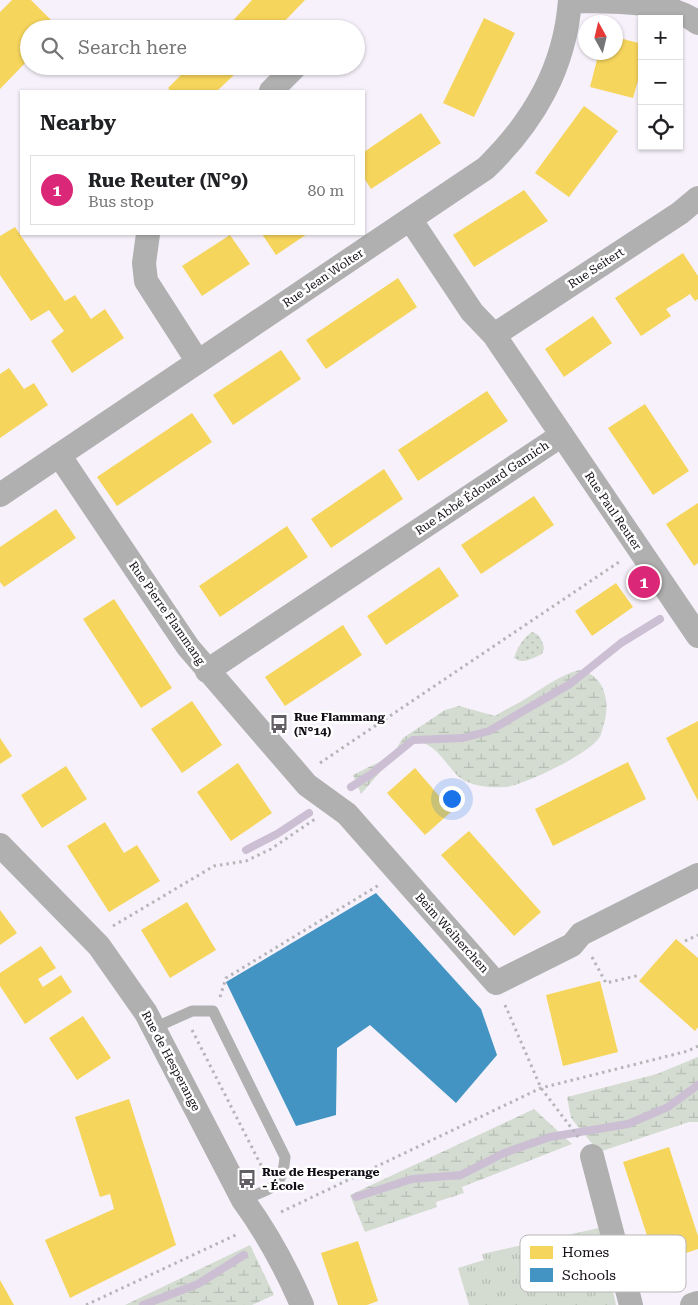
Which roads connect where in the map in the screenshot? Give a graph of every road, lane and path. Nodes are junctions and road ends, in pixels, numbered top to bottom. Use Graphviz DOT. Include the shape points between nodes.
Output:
graph roads {
  1 [pos="570,0"];
  2 [pos="655,1"];
  3 [pos="698,23"];
  4 [pos="287,75"];
  5 [pos="272,90"];
  6 [pos="698,198"];
  7 [pos="410,219"];
  8 [pos="148,235"];
  9 [pos="494,335"];
  10 [pos="198,362"];
  11 [pos="562,435"];
  12 [pos="59,455"];
  13 [pos="0,495"];
  14 [pos="639,549"];
  15 [pos="698,636"];
  16 [pos="207,672"];
  17 [pos="312,775"];
  18 [pos="317,818"];
  19 [pos="0,846"];
  20 [pos="398,873"];
  21 [pos="698,875"];
  22 [pos="106,931"];
  23 [pos="698,935"];
  24 [pos="685,941"];
  25 [pos="597,966"];
  26 [pos="640,975"];
  27 [pos="496,983"];
  28 [pos="212,1011"];
  29 [pos="184,1014"];
  30 [pos="154,1028"];
  31 [pos="698,1046"];
  32 [pos="541,1088"];
  33 [pos="567,1122"];
  34 [pos="592,1156"];
  35 [pos="273,1187"];
  36 [pos="243,1200"];
  37 [pos="274,1216"];
  38 [pos="243,1231"];
  39 [pos="613,1235"];
  40 [pos="628,1292"];
  41 [pos="698,1303"];
  42 [pos="86,1305"];
  43 [pos="302,1305"];
  44 [pos="631,1305"];
  45 [pos="692,1305"];
  1 -- 2 [label="street, Rue Jean Wolter"];
  1 -- 7 [label="street, Rue Jean Wolter" via="559,62 528,122 486,168"];
  2 -- 3 [label="street, Rue Jean Wolter" via="692,17"];
  4 -- 5 [label="street"];
  6 -- 9 [label="street, Rue Seitert"];
  7 -- 9 [label="street, Rue Abbé Édouard Garnich" via="472,312"];
  7 -- 10 [label="street, Rue Jean Wolter"];
  8 -- 10 [label="street" via="144,263 146,281"];
  9 -- 11 [label="street, Rue Abbé Édouard Garnich"];
  10 -- 12 [label="street, Rue Jean Wolter"];
  11 -- 14 [label="street, Rue Paul Reuter"];
  11 -- 16 [label="street, Rue Abbé Édouard Garnich"];
  12 -- 13 [label="street, Rue Jean Wolter"];
  12 -- 16 [label="street, Rue Pierre Flammang"];
  14 -- 15 [label="street, Rue Paul Reuter"];
  14 -- 17 [label="path"];
  16 -- 17 [label="street, Rue Pierre Flammang"];
  17 -- 20 [label="street, Beim Weiherchen"];
  18 -- 22 [label="path" via="271,850 246,861 214,866"];
  19 -- 30 [label="street, Rue de Hesperange" via="99,946"];
  20 -- 27 [label="street, Beim Weiherchen"];
  20 -- 28 [label="path" via="226,978"];
  21 -- 27 [label="street, Beim Weiherchen" via="581,934 572,945"];
  23 -- 24 [label="path"];
  25 -- 26 [label="path" via="606,983"];
  27 -- 32 [label="path"];
  28 -- 29 [label="lane" via="192,1010"];
  28 -- 35 [label="lane" via="285,1157 283,1175"];
  29 -- 30 [label="lane"];
  29 -- 35 [label="path"];
  30 -- 36 [label="street, Rue de Hesperange"];
  31 -- 32 [label="path"];
  32 -- 33 [label="path"];
  32 -- 37 [label="path"];
  34 -- 39 [label="street"];
  35 -- 36 [label="lane"];
  36 -- 43 [label="street, Rue de Hesperange" via="260,1223"];
  38 -- 42 [label="path"];
  40 -- 44 [label="street"];
  41 -- 45 [label="street"];
}
